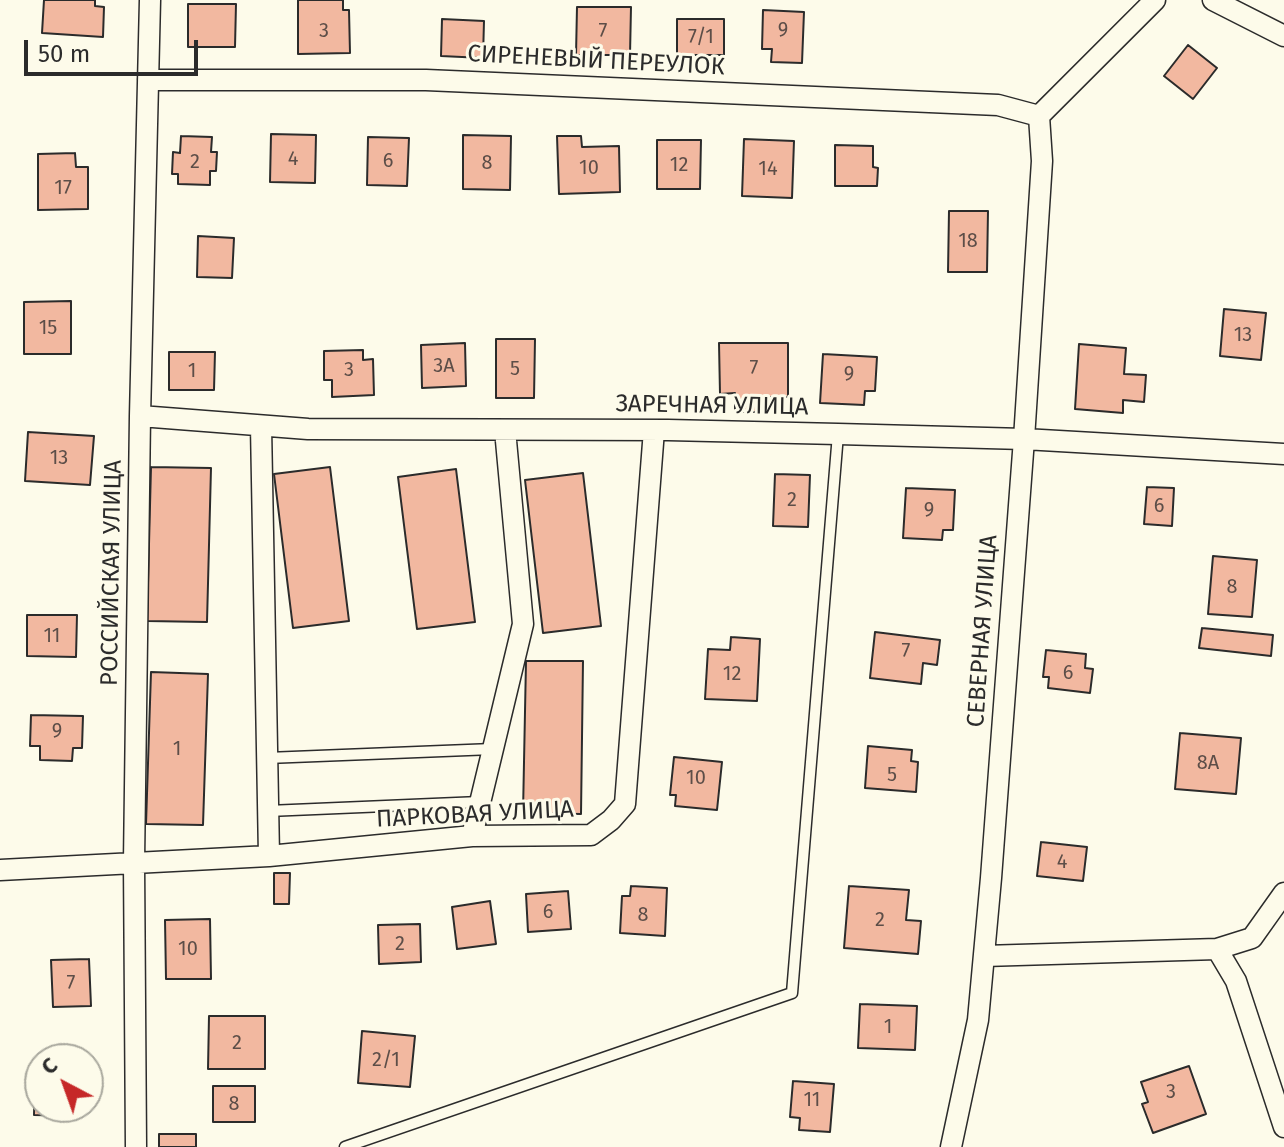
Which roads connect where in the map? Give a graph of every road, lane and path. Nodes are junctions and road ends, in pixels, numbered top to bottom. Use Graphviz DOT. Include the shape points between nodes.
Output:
graph roads {
  1 [pos="150,0"];
  2 [pos="1155,0"];
  3 [pos="1213,0"];
  4 [pos="1284,36"];
  5 [pos="148,80"];
  6 [pos="1039,116"];
  7 [pos="140,416"];
  8 [pos="261,426"];
  9 [pos="505,430"];
  10 [pos="654,430"];
  11 [pos="838,434"];
  12 [pos="1024,439"];
  13 [pos="1284,454"];
  14 [pos="493,749"];
  15 [pos="267,758"];
  16 [pos="480,802"];
  17 [pos="268,811"];
  18 [pos="472,836"];
  19 [pos="269,856"];
  20 [pos="134,862"];
  21 [pos="0,870"];
  22 [pos="1284,893"];
  23 [pos="1217,949"];
  24 [pos="984,956"];
  25 [pos="1284,1127"];
  26 [pos="136,1147"];
  27 [pos="345,1147"];
  28 [pos="951,1147"];
  1 -- 5 [label="street, РОССИЙСКАЯ УЛИЦА"];
  2 -- 6 [label="street"];
  3 -- 4 [label="street"];
  5 -- 6 [label="street, СИРЕНЕВЫЙ ПЕРЕУЛОК" via="426,80 998,105"];
  5 -- 7 [label="street, РОССИЙСКАЯ УЛИЦА"];
  6 -- 12 [label="street, СЕВЕРНАЯ УЛИЦА" via="1042,161"];
  7 -- 8 [label="street, ЗАРЕЧНАЯ УЛИЦА"];
  7 -- 20 [label="street, РОССИЙСКАЯ УЛИЦА"];
  8 -- 9 [label="street, ЗАРЕЧНАЯ УЛИЦА"];
  8 -- 15 [label="street"];
  9 -- 10 [label="street, ЗАРЕЧНАЯ УЛИЦА"];
  9 -- 14 [label="street" via="523,624"];
  10 -- 11 [label="street, ЗАРЕЧНАЯ УЛИЦА"];
  10 -- 18 [label="street, ПАРКОВАЯ УЛИЦА" via="625,804 591,835"];
  11 -- 12 [label="street, ЗАРЕЧНАЯ УЛИЦА"];
  11 -- 27 [label="lane" via="792,993"];
  12 -- 13 [label="street, ЗАРЕЧНАЯ УЛИЦА"];
  12 -- 24 [label="street, СЕВЕРНАЯ УЛИЦА"];
  14 -- 15 [label="lane"];
  14 -- 16 [label="street"];
  15 -- 17 [label="street"];
  16 -- 17 [label="lane"];
  16 -- 18 [label="street"];
  17 -- 19 [label="street"];
  18 -- 19 [label="street, ПАРКОВАЯ УЛИЦА"];
  19 -- 20 [label="street, ПАРКОВАЯ УЛИЦА"];
  20 -- 21 [label="street, ПАРКОВАЯ УЛИЦА"];
  20 -- 26 [label="street, РОССИЙСКАЯ УЛИЦА"];
  22 -- 23 [label="street" via="1252,938"];
  23 -- 24 [label="street"];
  23 -- 25 [label="street" via="1236,981"];
  24 -- 28 [label="street, СЕВЕРНАЯ УЛИЦА" via="978,1020"];
}
